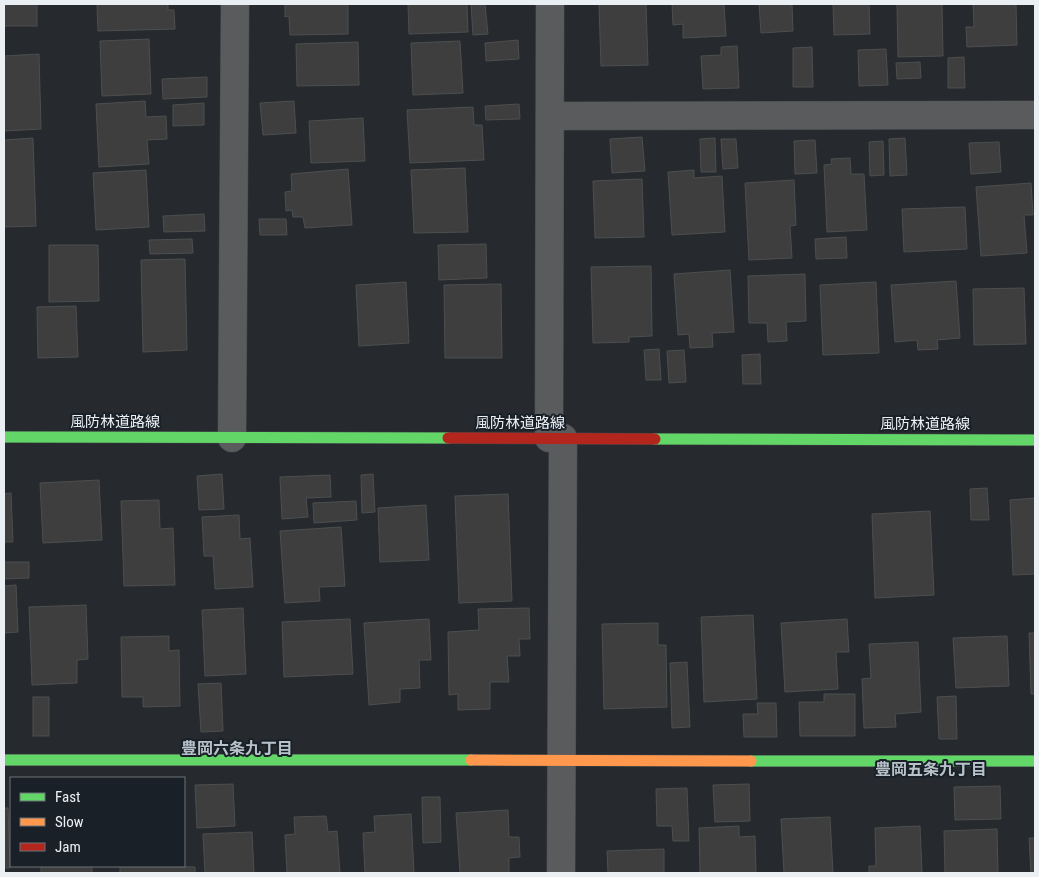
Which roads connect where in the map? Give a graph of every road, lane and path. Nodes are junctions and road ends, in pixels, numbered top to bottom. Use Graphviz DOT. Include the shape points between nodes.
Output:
graph roads {
  1 [pos="235,4"];
  2 [pos="550,4"];
  3 [pos="1035,115"];
  4 [pos="551,116"];
  5 [pos="4,437"];
  6 [pos="232,438"];
  7 [pos="556,438"];
  8 [pos="1035,440"];
  9 [pos="4,760"];
  10 [pos="561,760"];
  11 [pos="1035,761"];
  12 [pos="561,873"];
  1 -- 6 [label="street"];
  2 -- 4 [label="street"];
  3 -- 4 [label="street"];
  4 -- 7 [label="street"];
  5 -- 6 [label="street, 風防林道路線"];
  6 -- 7 [label="street, 風防林道路線"];
  7 -- 8 [label="street, 風防林道路線"];
  7 -- 10 [label="street"];
  9 -- 10 [label="street"];
  10 -- 11 [label="street"];
  10 -- 12 [label="street"];
}
